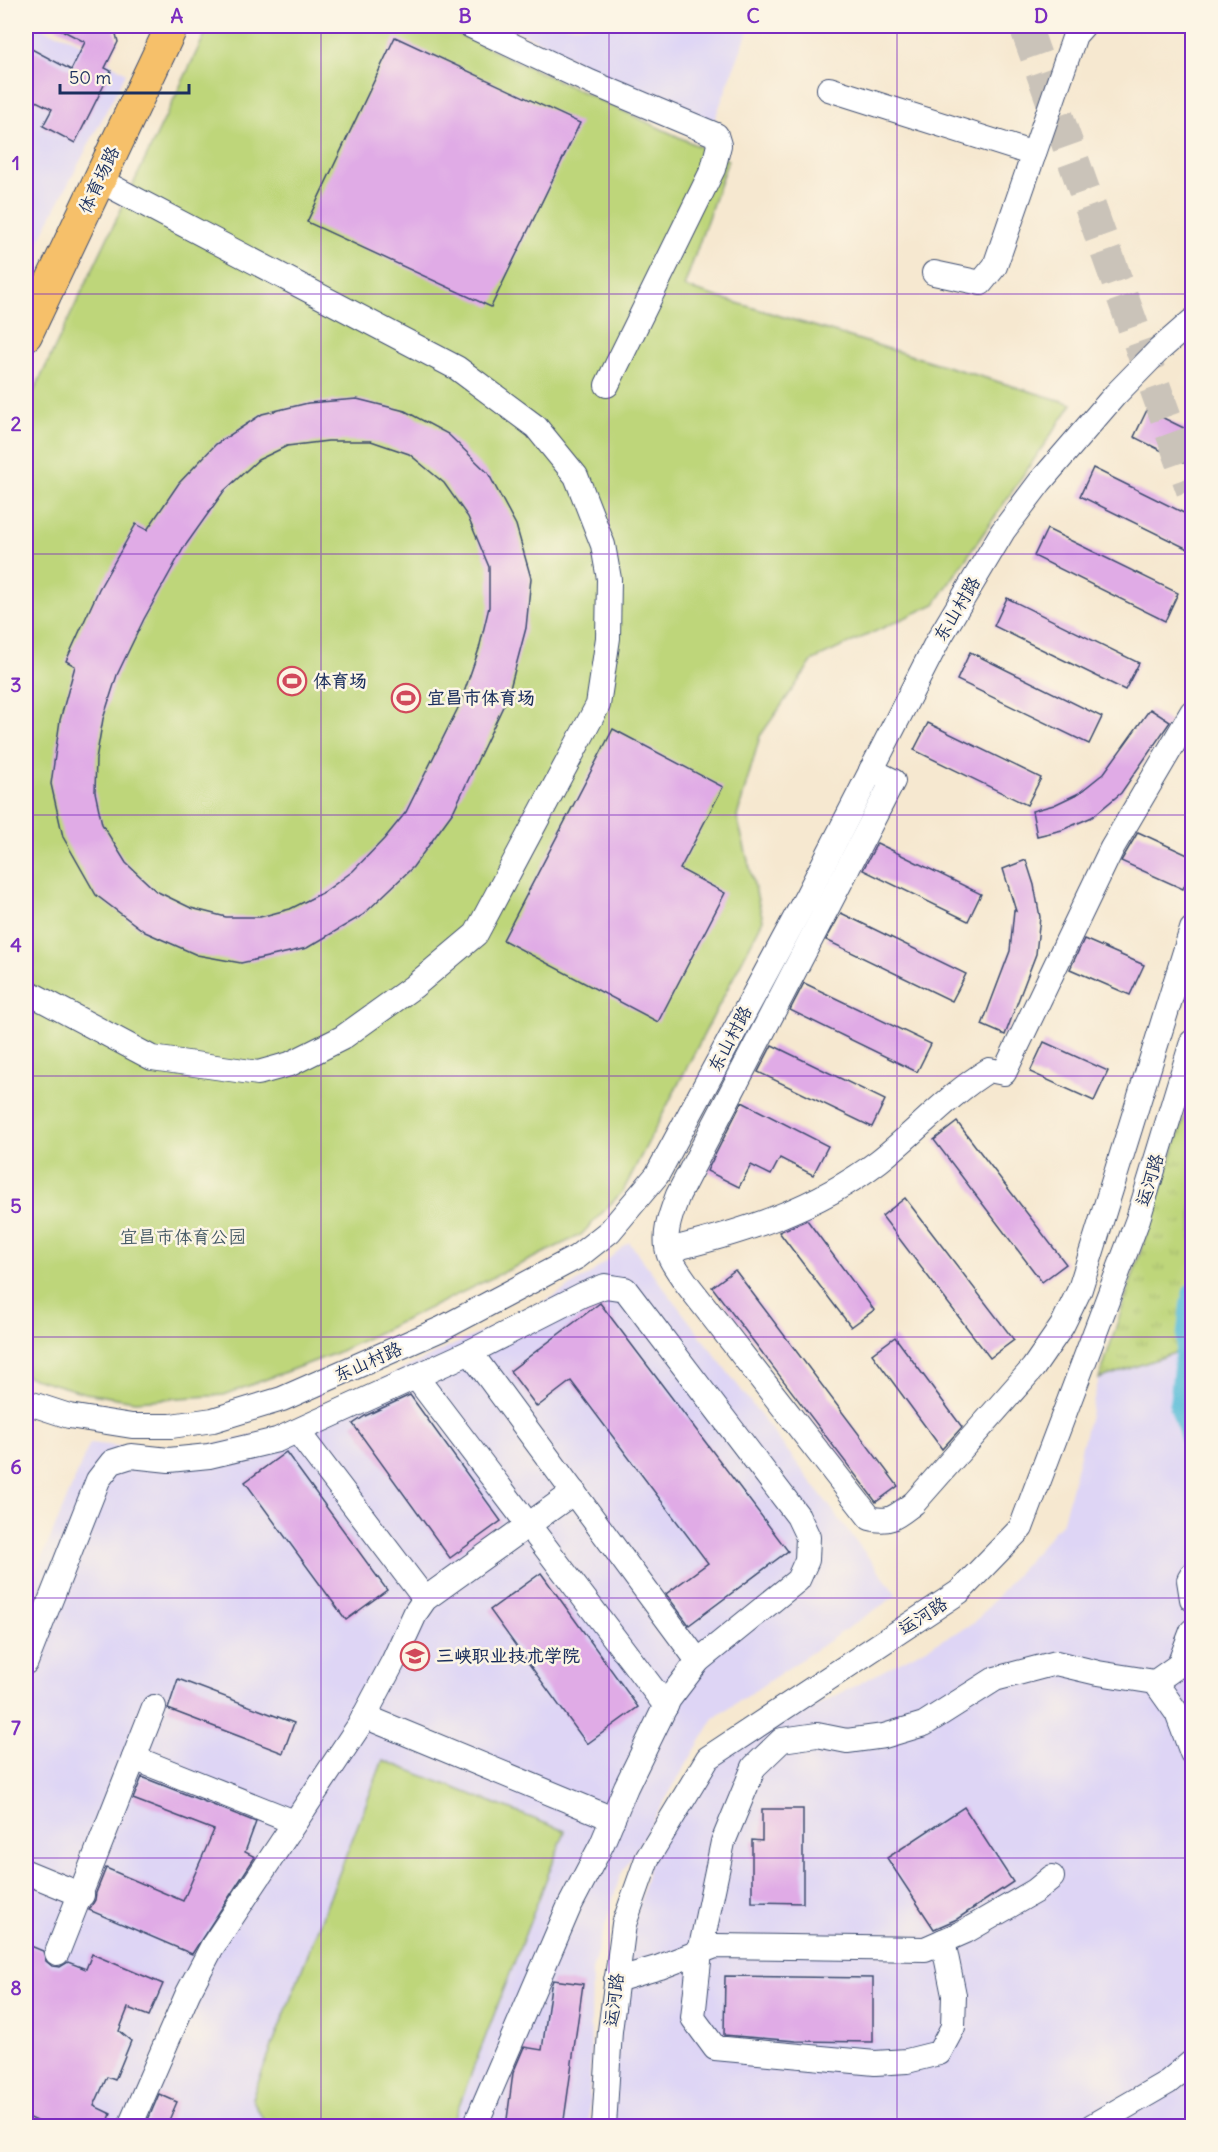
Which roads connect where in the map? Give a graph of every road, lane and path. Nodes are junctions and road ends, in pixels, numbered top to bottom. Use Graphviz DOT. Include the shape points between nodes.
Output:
graph roads {
  1 [pos="155,26"];
  2 [pos="172,26"];
  3 [pos="471,26"];
  4 [pos="1083,26"];
  5 [pos="829,90"];
  6 [pos="1034,154"];
  7 [pos="99,180"];
  8 [pos="934,273"];
  9 [pos="26,292"];
  10 [pos="1192,321"];
  11 [pos="26,335"];
  12 [pos="607,385"];
  13 [pos="1192,712"];
  14 [pos="872,770"];
  15 [pos="1192,928"];
  16 [pos="26,991"];
  17 [pos="1192,1041"];
  18 [pos="668,1250"];
  19 [pos="470,1352"];
  20 [pos="416,1377"];
  21 [pos="26,1402"];
  22 [pos="298,1432"];
  23 [pos="574,1492"];
  24 [pos="528,1525"];
  25 [pos="1192,1575"];
  26 [pos="425,1599"];
  27 [pos="1192,1599"];
  28 [pos="1192,1631"];
  29 [pos="698,1661"];
  30 [pos="26,1662"];
  31 [pos="1155,1682"];
  32 [pos="666,1706"];
  33 [pos="153,1707"];
  34 [pos="364,1716"];
  35 [pos="1192,1753"];
  36 [pos="134,1758"];
  37 [pos="613,1818"];
  38 [pos="294,1822"];
  39 [pos="26,1872"];
  40 [pos="1052,1877"];
  41 [pos="82,1894"];
  42 [pos="943,1941"];
  43 [pos="700,1952"];
  44 [pos="57,1953"];
  45 [pos="616,1980"];
  46 [pos="1192,2062"];
  47 [pos="130,2127"];
  48 [pos="475,2127"];
  49 [pos="604,2127"];
  50 [pos="1092,2127"];
  1 -- 9 [label="main road, 体育场路"];
  2 -- 7 [label="main road, 体育场路"];
  3 -- 12 [label="street" via="716,135 719,145 713,169"];
  4 -- 6 [label="street" via="1075,35"];
  5 -- 6 [label="street"];
  6 -- 8 [label="street" via="995,266 981,283"];
  7 -- 11 [label="main road, 体育场路"];
  7 -- 16 [label="street" via="457,368 536,427 576,476 603,545 609,579 608,638 598,705 476,934 413,987 342,1038 290,1064 258,1073 164,1060 152,1058"];
  10 -- 14 [label="street, 东山村路" via="1115,395 1003,531 937,642"];
  13 -- 18 [label="street" via="1112,848 1004,1073 989,1070 969,1083 880,1160 842,1187 780,1218"];
  14 -- 18 [label="street" via="893,781 678,1195 666,1233"];
  14 -- 21 [label="street, 东山村路" via="657,1175 610,1232 577,1257 441,1329 282,1399 213,1420 132,1426 69,1416"];
  15 -- 18 [label="street" via="1080,1289 1062,1326 1033,1368 983,1426 914,1503 897,1516 882,1521 870,1518 687,1284"];
  17 -- 45 [label="street, 运河路" via="1138,1219 1022,1528 959,1592 708,1758 647,1859 624,1924"];
  19 -- 20 [label="street"];
  19 -- 23 [label="street"];
  19 -- 29 [label="street" via="582,1294 604,1286 625,1289 798,1516 808,1537 807,1560 798,1580"];
  20 -- 22 [label="street"];
  20 -- 24 [label="street"];
  22 -- 26 [label="street"];
  22 -- 30 [label="street" via="209,1456 169,1460 131,1456 112,1462 98,1480"];
  23 -- 24 [label="street"];
  23 -- 29 [label="street"];
  24 -- 26 [label="street"];
  24 -- 32 [label="street"];
  25 -- 27 [label="street"];
  26 -- 34 [label="street"];
  28 -- 31 [label="street" via="1179,1665"];
  29 -- 32 [label="street"];
  31 -- 35 [label="street" via="1177,1713"];
  31 -- 43 [label="street" via="1056,1663 995,1679 924,1724 884,1736 847,1741 817,1734 782,1740 754,1767 723,1842"];
  32 -- 37 [label="street"];
  33 -- 36 [label="street"];
  34 -- 37 [label="street"];
  34 -- 38 [label="street"];
  36 -- 38 [label="street"];
  36 -- 41 [label="street"];
  37 -- 48 [label="street" via="568,1907"];
  38 -- 47 [label="street" via="212,1947"];
  39 -- 41 [label="street"];
  40 -- 42 [label="street" via="1035,1891"];
  41 -- 44 [label="street"];
  42 -- 43 [label="street" via="925,1949 715,1946"];
  42 -- 43 [label="street" via="954,1995 953,2027 939,2053 875,2063 715,2048 693,2018"];
  43 -- 45 [label="street"];
  45 -- 49 [label="street, 运河路"];
  46 -- 50 [label="street" via="1168,2082"];
}
